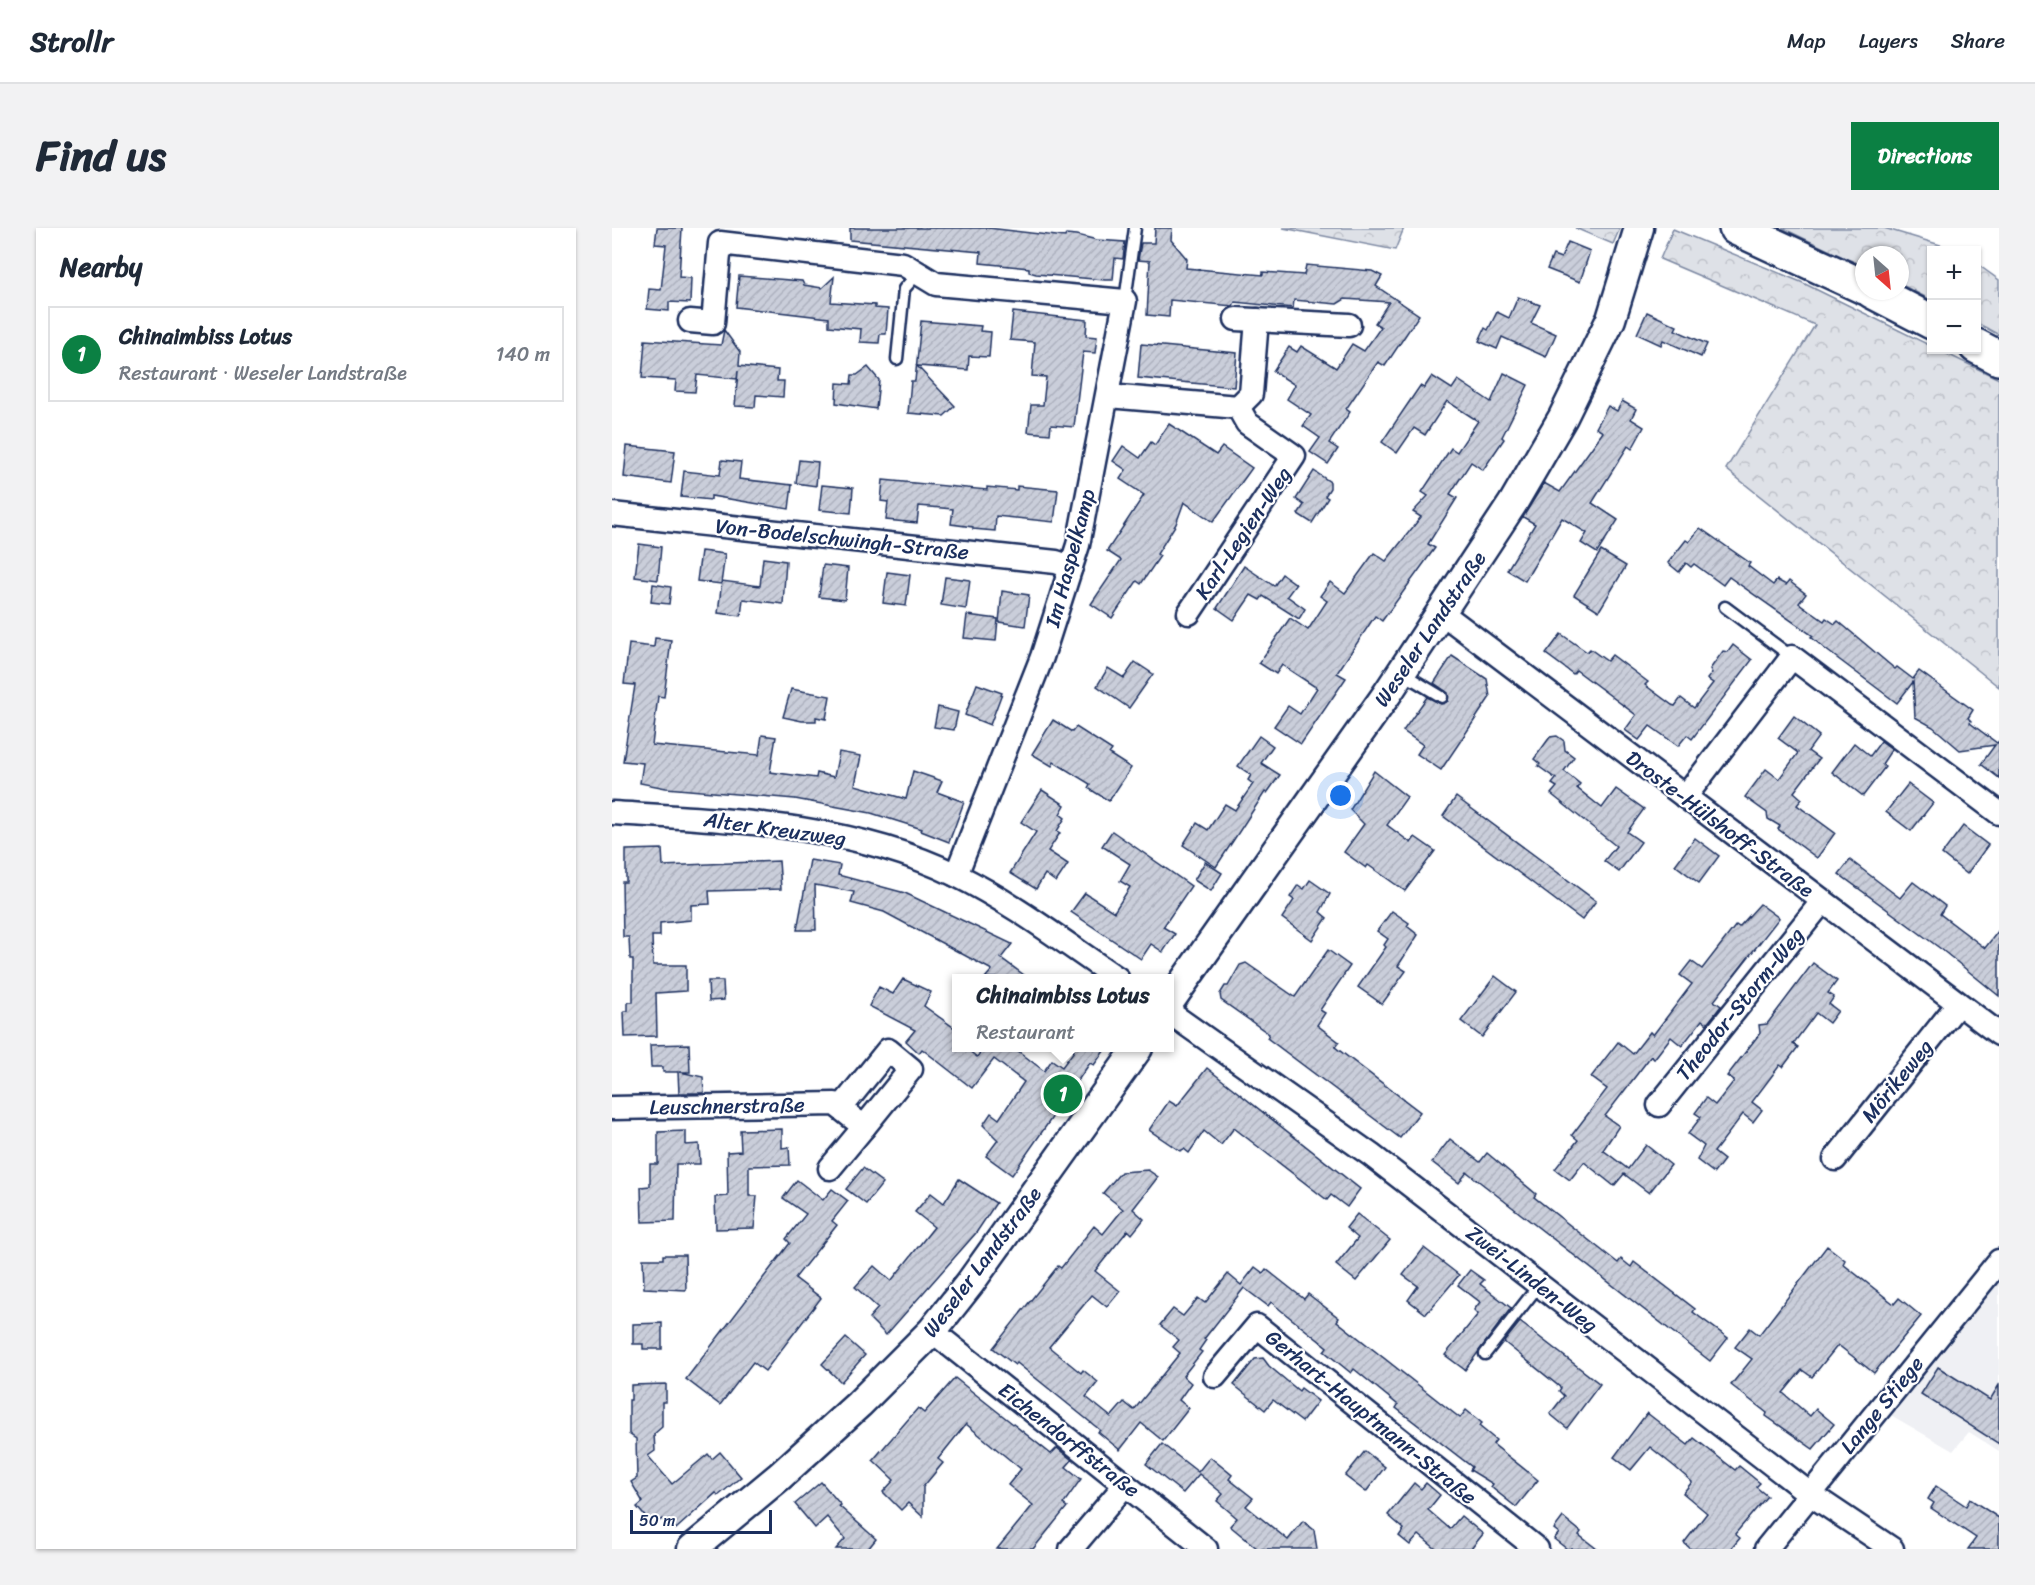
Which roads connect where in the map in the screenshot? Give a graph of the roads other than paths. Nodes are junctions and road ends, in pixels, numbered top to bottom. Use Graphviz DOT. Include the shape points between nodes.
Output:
graph roads {
  1 [pos="1135,228"];
  2 [pos="1639,228"];
  3 [pos="1736,228"];
  4 [pos="918,273"];
  5 [pos="1855,283"];
  6 [pos="1889,300"];
  7 [pos="1125,301"];
  8 [pos="1927,319"];
  9 [pos="690,321"];
  10 [pos="1349,325"];
  11 [pos="1981,348"];
  12 [pos="1999,358"];
  13 [pos="897,359"];
  14 [pos="1108,396"];
  15 [pos="1238,406"];
  16 [pos="612,514"];
  17 [pos="1071,567"];
  18 [pos="1725,607"];
  19 [pos="1189,613"];
  20 [pos="1442,613"];
  21 [pos="1792,657"];
  22 [pos="1402,673"];
  23 [pos="1442,697"];
  24 [pos="1685,797"];
  25 [pos="612,813"];
  26 [pos="1999,813"];
  27 [pos="956,875"];
  28 [pos="1822,902"];
  29 [pos="1111,974"];
  30 [pos="1174,995"];
  31 [pos="1958,1004"];
  32 [pos="1174,1015"];
  33 [pos="1999,1034"];
  34 [pos="1134,1052"];
  35 [pos="1659,1105"];
  36 [pos="612,1108"];
  37 [pos="841,1108"];
  38 [pos="864,1127"];
  39 [pos="1835,1159"];
  40 [pos="830,1168"];
  41 [pos="1999,1261"];
  42 [pos="1539,1285"];
  43 [pos="932,1332"];
  44 [pos="1485,1354"];
  45 [pos="1215,1376"];
  46 [pos="1125,1485"];
  47 [pos="1810,1494"];
  48 [pos="692,1549"];
  49 [pos="1071,1549"];
  50 [pos="1206,1549"];
  51 [pos="1537,1549"];
  52 [pos="1766,1549"];
  53 [pos="1892,1549"];
  1 -- 7 [label="lane, Im Haspelkamp"];
  2 -- 20 [label="street, Weseler Landstraße" via="1611,319 1563,417 1509,511"];
  3 -- 5 [label="main road"];
  4 -- 7 [label="street" via="936,284"];
  4 -- 9 [label="street" via="903,264 720,243 713,322"];
  4 -- 13 [label="lane" via="904,289"];
  6 -- 8 [label="main road"];
  7 -- 14 [label="street, Im Haspelkamp"];
  10 -- 15 [label="street" via="1247,320 1251,394"];
  11 -- 12 [label="main road"];
  14 -- 15 [label="street"];
  14 -- 17 [label="street, Im Haspelkamp"];
  15 -- 19 [label="street, Karl-Legien-Weg" via="1247,423 1294,456"];
  16 -- 17 [label="street, Von-Bodelschwingh-Straße" via="1056,562"];
  17 -- 27 [label="street, Im Haspelkamp" via="1006,753"];
  18 -- 21 [label="lane"];
  20 -- 22 [label="street, Weseler Landstraße"];
  20 -- 24 [label="street, Droste-Hülshoff-Straße"];
  21 -- 24 [label="street"];
  21 -- 26 [label="street"];
  22 -- 23 [label="lane"];
  22 -- 30 [label="street, Weseler Landstraße"];
  24 -- 28 [label="street, Droste-Hülshoff-Straße"];
  25 -- 27 [label="street, Alter Kreuzweg" via="820,831 890,848"];
  27 -- 29 [label="street, Alter Kreuzweg"];
  28 -- 31 [label="street, Droste-Hülshoff-Straße"];
  28 -- 35 [label="street, Theodor-Storm-Weg"];
  31 -- 33 [label="street, Droste-Hülshoff-Straße"];
  31 -- 39 [label="street, Mörikeweg"];
  32 -- 42 [label="street, Zwei-Linden-Weg" via="1371,1155"];
  34 -- 43 [label="street, Weseler Landstraße"];
  36 -- 37 [label="street, Leuschnerstraße" via="835,1104"];
  37 -- 38 [label="street"];
  37 -- 38 [label="street" via="888,1050 911,1069"];
  38 -- 40 [label="street"];
  41 -- 47 [label="street, Lange Stiege"];
  42 -- 44 [label="lane"];
  42 -- 47 [label="street, Zwei-Linden-Weg"];
  43 -- 46 [label="street, Eichendorffstraße"];
  43 -- 48 [label="street, Weseler Landstraße" via="780,1476"];
  45 -- 51 [label="street, Gerhart-Hauptmann-Straße" via="1257,1326"];
  46 -- 49 [label="street"];
  46 -- 50 [label="street, Eichendorffstraße"];
  47 -- 52 [label="street, Lange Stiege"];
  47 -- 53 [label="street, Zwei-Linden-Weg"];
}
